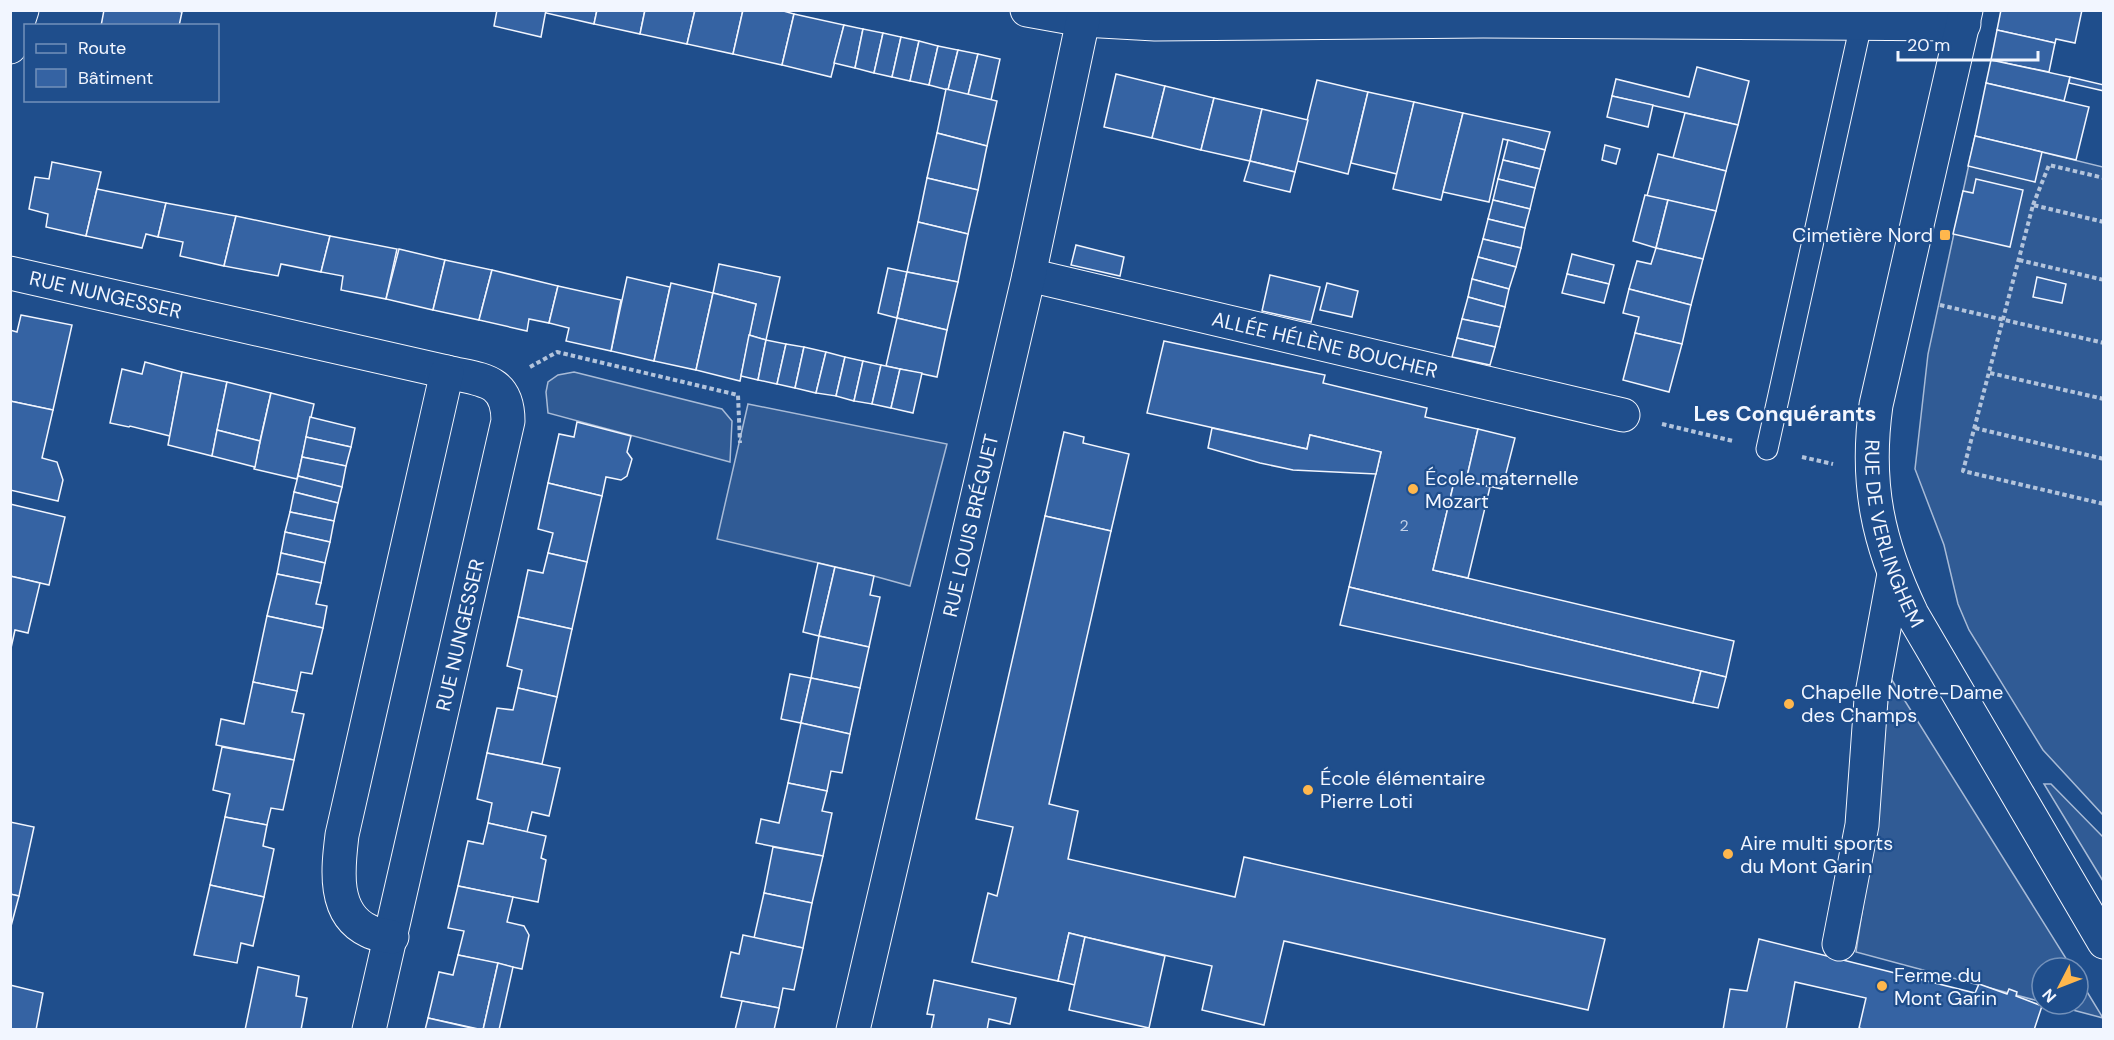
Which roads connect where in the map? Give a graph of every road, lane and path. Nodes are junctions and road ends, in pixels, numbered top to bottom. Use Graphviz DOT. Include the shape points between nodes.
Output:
graph roads {
  1 [pos="22,10"];
  2 [pos="1027,10"];
  3 [pos="1482,16"];
  4 [pos="1965,17"];
  5 [pos="1083,20"];
  6 [pos="1861,24"];
  7 [pos="10,47"];
  8 [pos="2103,178"];
  9 [pos="2033,206"];
  10 [pos="2103,222"];
  11 [pos="2019,260"];
  12 [pos="10,273"];
  13 [pos="1029,275"];
  14 [pos="2103,279"];
  15 [pos="1901,296"];
  16 [pos="2003,320"];
  17 [pos="2103,343"];
  18 [pos="447,372"];
  19 [pos="1990,373"];
  20 [pos="491,383"];
  21 [pos="2103,399"];
  22 [pos="1623,415"];
  23 [pos="1975,428"];
  24 [pos="740,443"];
  25 [pos="1767,449"];
  26 [pos="2103,459"];
  27 [pos="2103,504"];
  28 [pos="1894,574"];
  29 [pos="392,937"];
  30 [pos="2103,942"];
  31 [pos="1839,944"];
  32 [pos="369,1029"];
  33 [pos="854,1029"];
  1 -- 7 [label="street"];
  2 -- 5 [label="street"];
  3 -- 5 [label="street" via="1155,24"];
  3 -- 6 [label="street"];
  4 -- 6 [label="street"];
  4 -- 15 [label="street, RUE DE VERLINGHEM"];
  5 -- 13 [label="street, RUE LOUIS BRÉGUET"];
  6 -- 25 [label="lane"];
  8 -- 9 [label="path" via="2049,165"];
  9 -- 10 [label="path"];
  9 -- 11 [label="path"];
  11 -- 14 [label="path"];
  11 -- 16 [label="path"];
  12 -- 18 [label="street, RUE NUNGESSER"];
  13 -- 22 [label="street, ALLÉE HÉLÈNE BOUCHER"];
  13 -- 33 [label="street, RUE LOUIS BRÉGUET"];
  15 -- 16 [label="path"];
  15 -- 28 [label="street, RUE DE VERLINGHEM" via="1878,396 1871,451 1880,528"];
  16 -- 17 [label="path"];
  16 -- 19 [label="path"];
  18 -- 20 [label="street, RUE NUNGESSER"];
  18 -- 29 [label="street" via="339,858 342,904 354,921 370,932"];
  19 -- 21 [label="path"];
  19 -- 23 [label="path"];
  20 -- 24 [label="path" via="557,352 738,395"];
  20 -- 29 [label="street, RUE NUNGESSER" via="502,392 508,421"];
  23 -- 26 [label="path"];
  23 -- 27 [label="path" via="1963,471"];
  28 -- 30 [label="street, RUE DE VERLINGHEM" via="1928,643"];
  28 -- 31 [label="street" via="1871,699 1862,825"];
  29 -- 32 [label="street, RUE NUNGESSER"];
}
